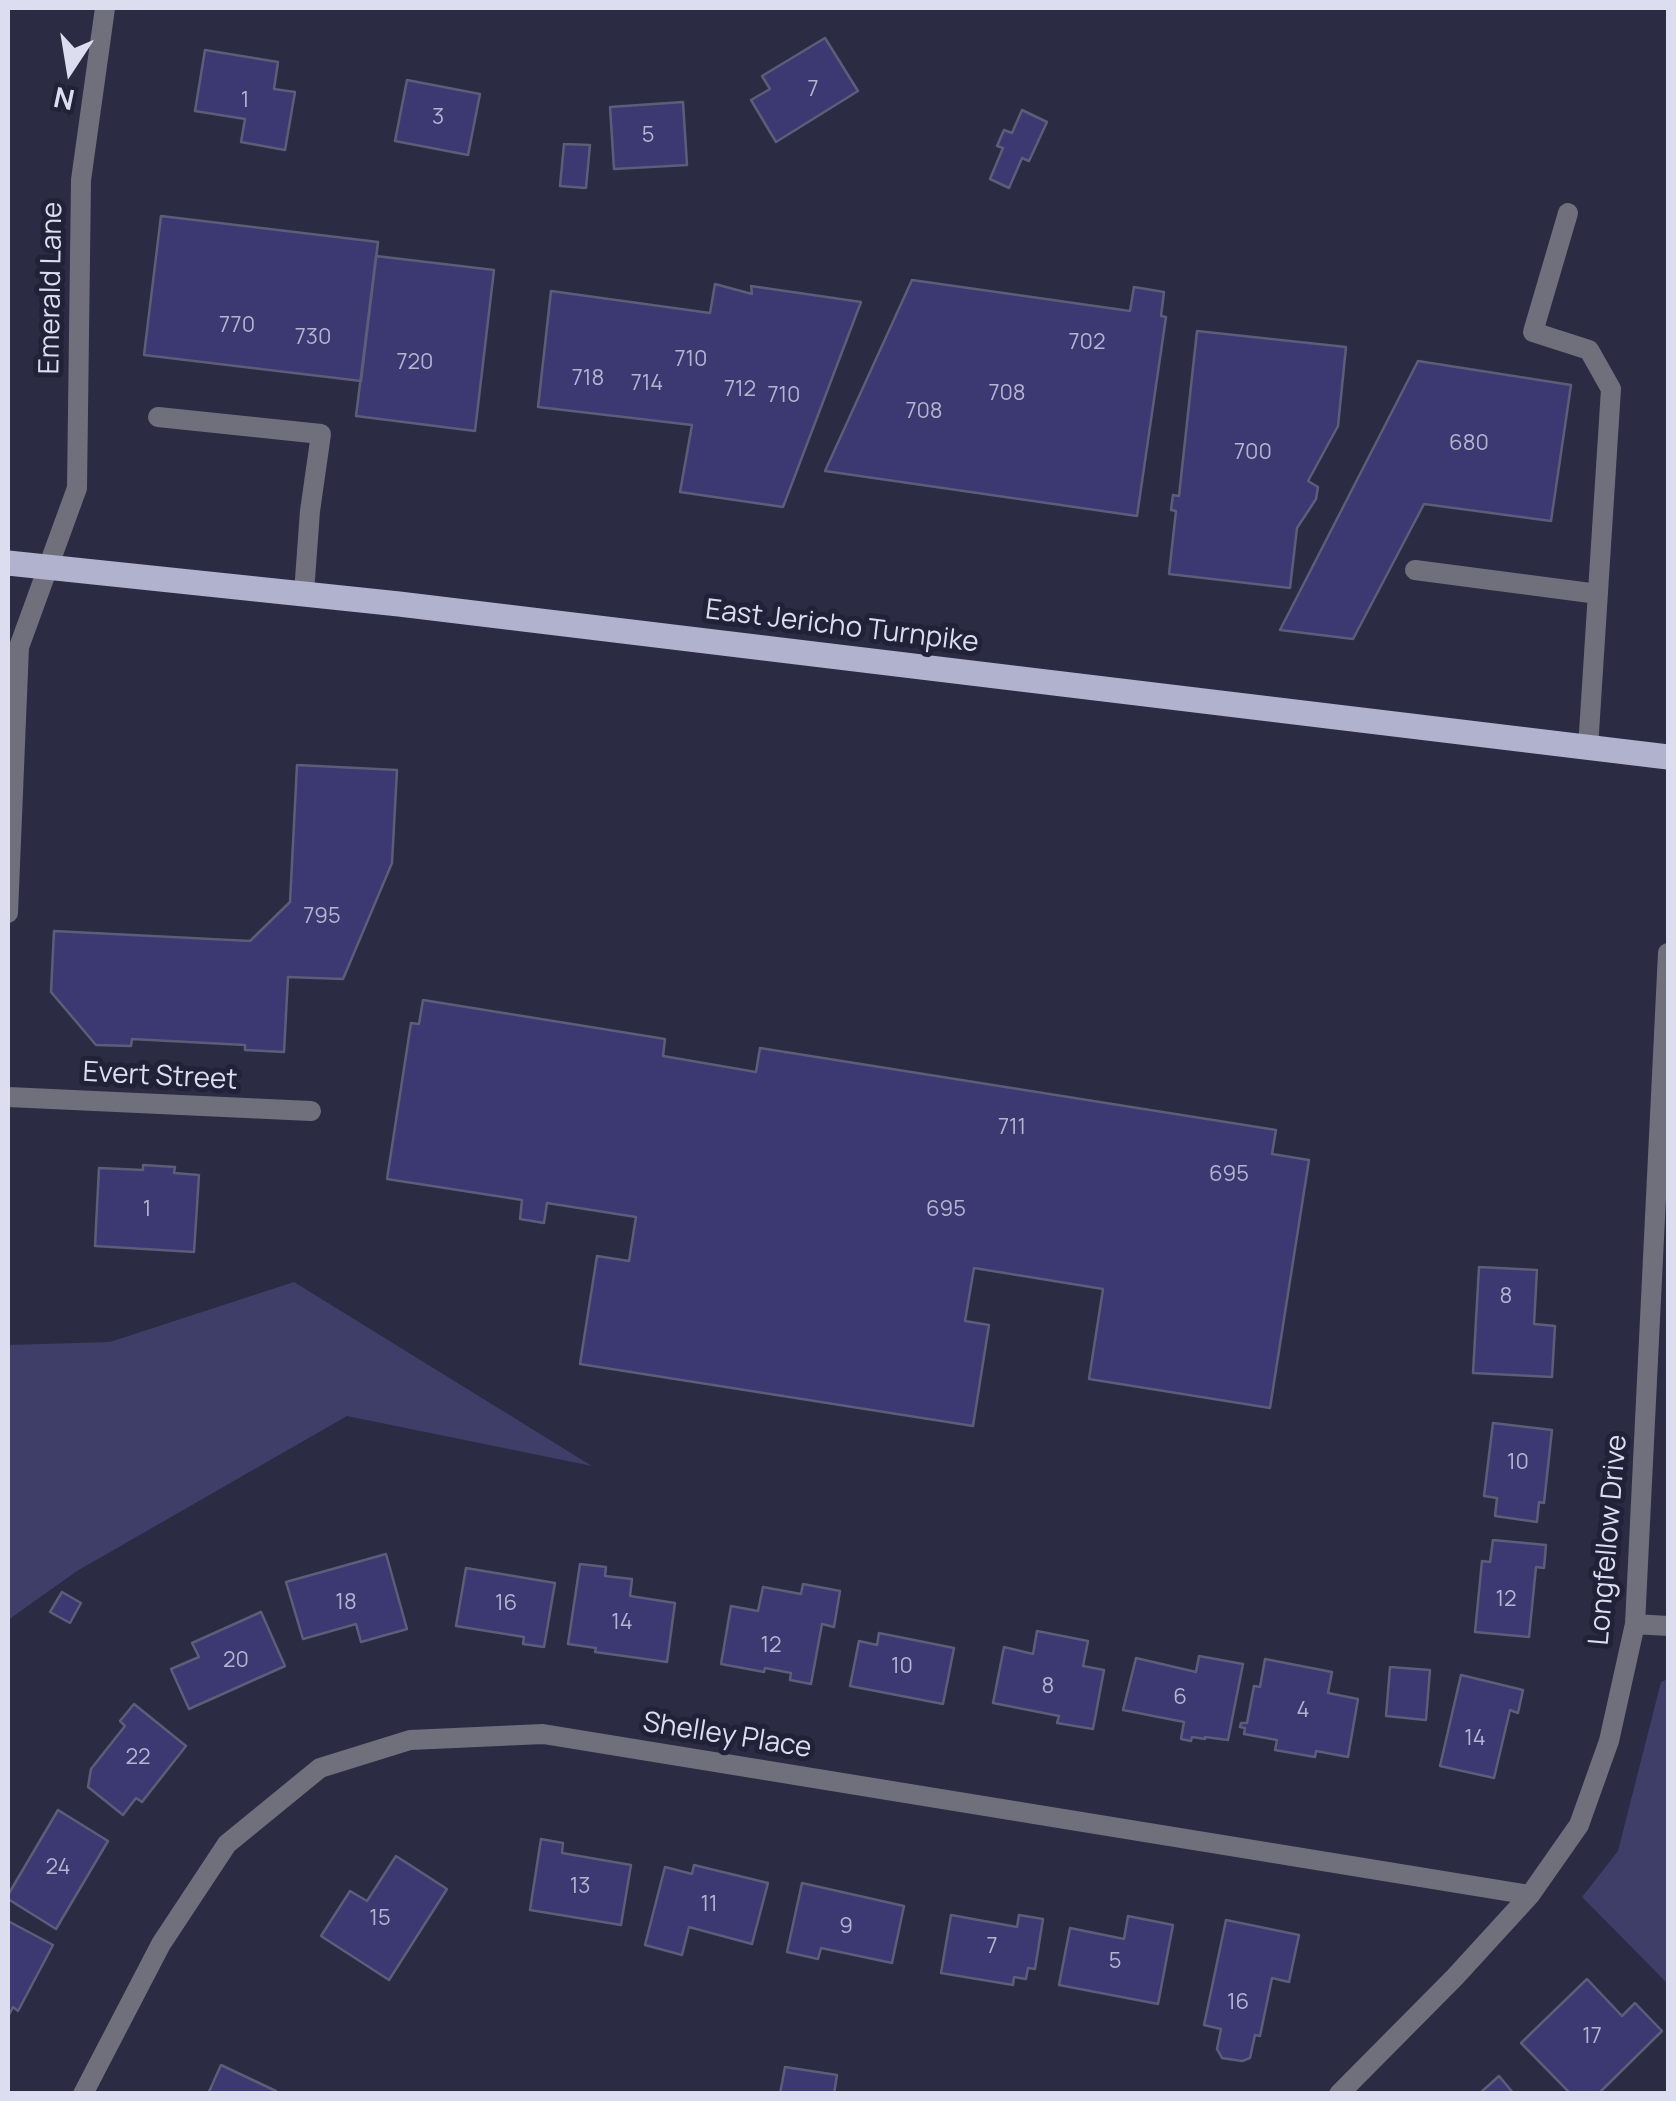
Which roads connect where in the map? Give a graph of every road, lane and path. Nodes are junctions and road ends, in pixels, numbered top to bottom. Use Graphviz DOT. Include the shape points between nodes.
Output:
graph roads {
  1 [pos="104,8"];
  2 [pos="1568,213"];
  3 [pos="158,418"];
  4 [pos="8,563"];
  5 [pos="48,566"];
  6 [pos="1415,570"];
  7 [pos="304,593"];
  8 [pos="1598,594"];
  9 [pos="1588,748"];
  10 [pos="1668,756"];
  11 [pos="8,913"];
  12 [pos="1668,952"];
  13 [pos="8,1097"];
  14 [pos="311,1112"];
  15 [pos="1635,1624"];
  16 [pos="1668,1626"];
  17 [pos="1530,1895"];
  18 [pos="83,2094"];
  19 [pos="1339,2094"];
  1 -- 5 [label="street, Emerald Lane" via="82,180 77,488"];
  2 -- 8 [label="street" via="1533,332 1589,350 1610,389"];
  3 -- 7 [label="street" via="321,434"];
  4 -- 5 [label="main road, East Jericho Turnpike"];
  5 -- 7 [label="main road, East Jericho Turnpike"];
  5 -- 11 [label="street, Emerald Lane" via="19,647"];
  6 -- 8 [label="street"];
  7 -- 9 [label="main road, East Jericho Turnpike"];
  8 -- 9 [label="street"];
  9 -- 10 [label="main road, East Jericho Turnpike"];
  12 -- 15 [label="street, Longfellow Drive"];
  13 -- 14 [label="street, Evert Street"];
  15 -- 16 [label="street"];
  15 -- 17 [label="street, Longfellow Drive" via="1609,1741 1580,1825"];
  17 -- 18 [label="street, Shelley Place" via="543,1734 410,1740 320,1768 227,1844 161,1944"];
  17 -- 19 [label="street, Longfellow Drive"];
}
